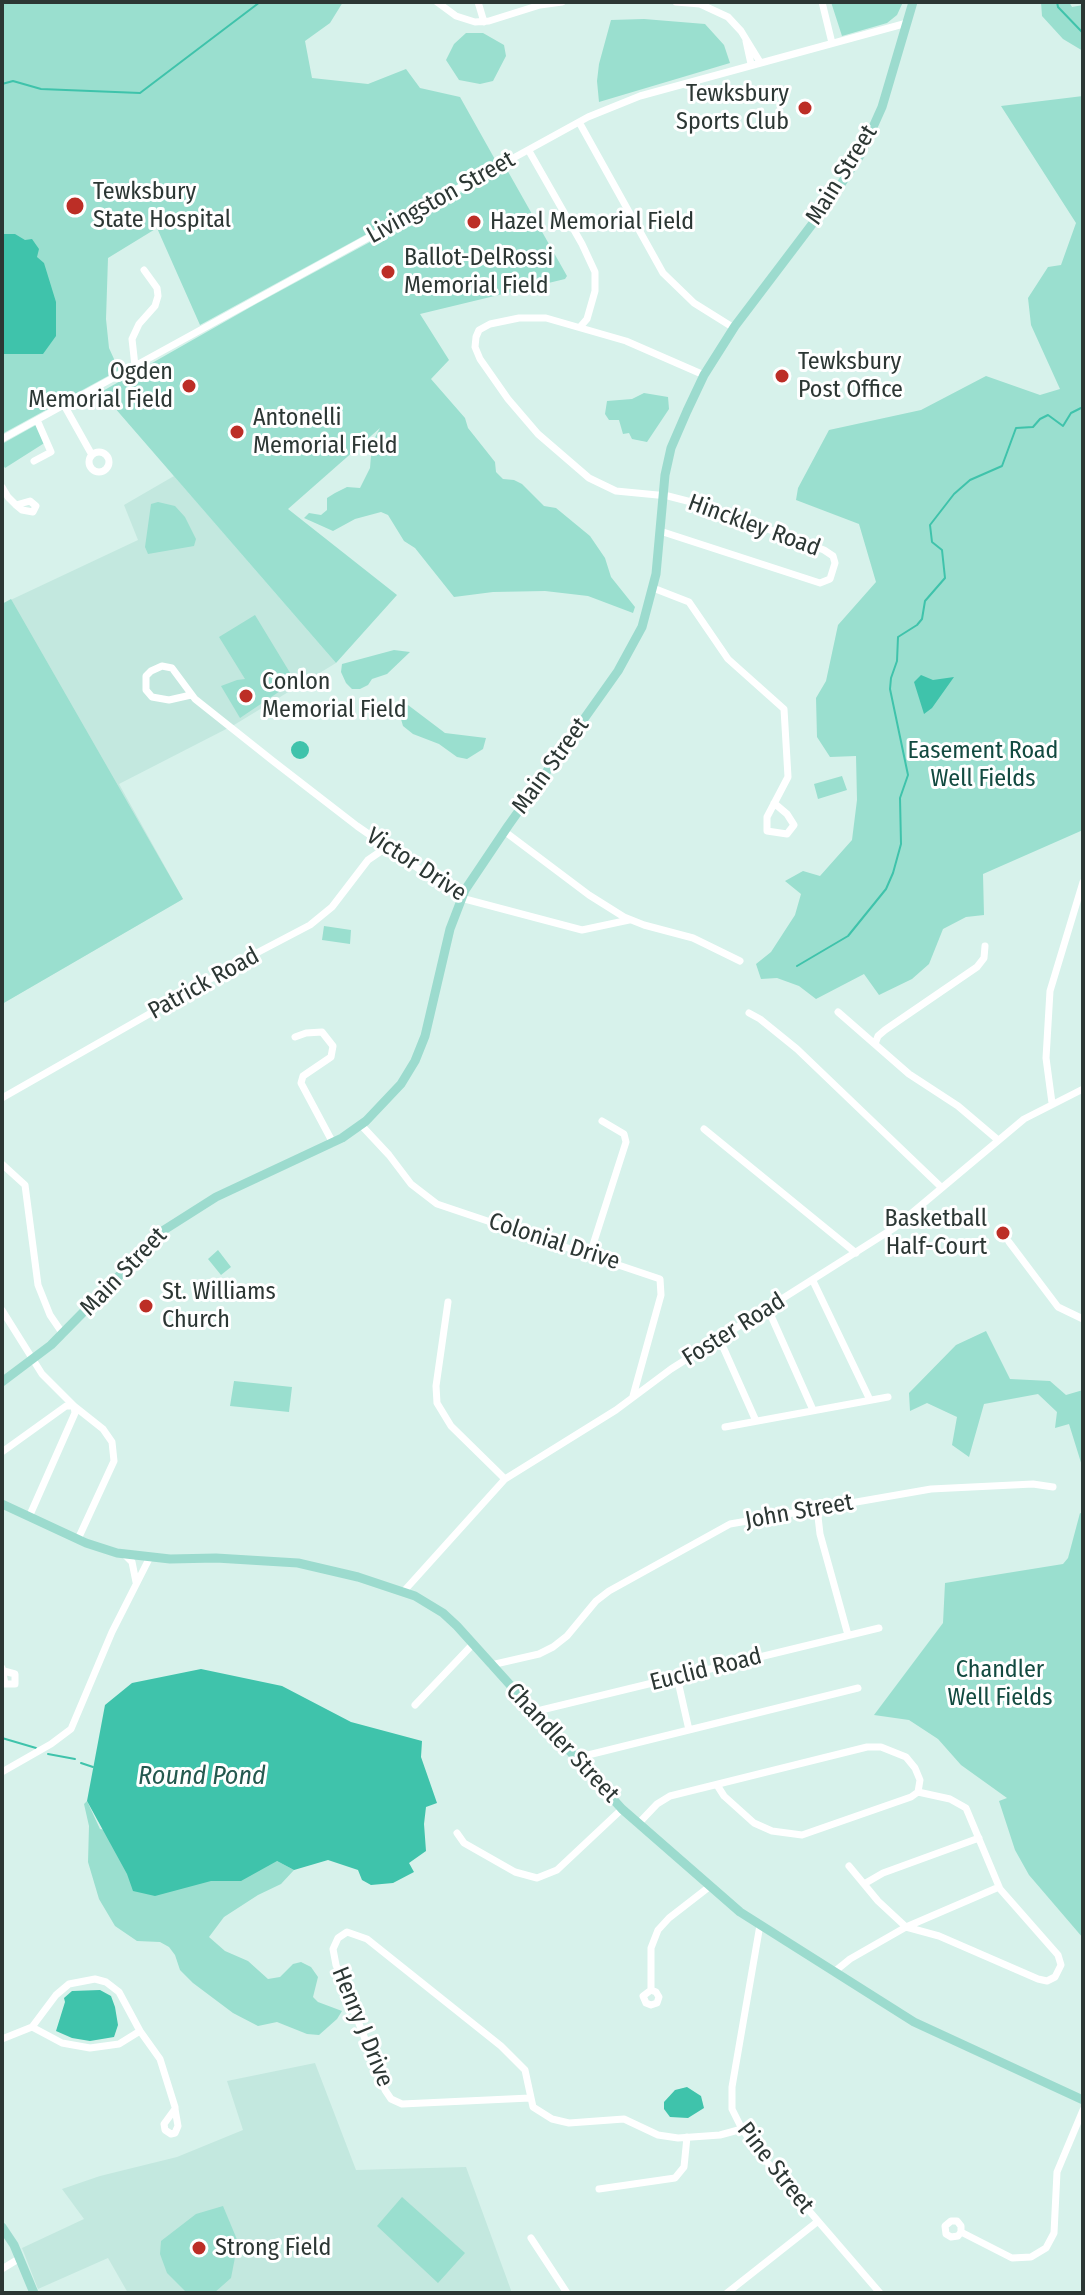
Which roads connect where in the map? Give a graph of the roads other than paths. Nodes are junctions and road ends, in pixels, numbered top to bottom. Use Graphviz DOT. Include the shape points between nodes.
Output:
graph roads {
  1 [pos="437,2"];
  2 [pos="478,2"];
  3 [pos="562,2"];
  4 [pos="676,2"];
  5 [pos="722,2"];
  6 [pos="825,2"];
  7 [pos="913,2"];
  8 [pos="540,4"];
  9 [pos="717,10"];
  10 [pos="484,22"];
  11 [pos="907,23"];
  12 [pos="835,42"];
  13 [pos="756,63"];
  14 [pos="579,122"];
  15 [pos="529,151"];
  16 [pos="144,270"];
  17 [pos="580,327"];
  18 [pos="734,328"];
  19 [pos="135,366"];
  20 [pos="704,375"];
  21 [pos="64,405"];
  22 [pos="37,420"];
  23 [pos="2,439"];
  24 [pos="92,455"];
  25 [pos="34,461"];
  26 [pos="2,487"];
  27 [pos="663,495"];
  28 [pos="16,505"];
  29 [pos="660,531"];
  30 [pos="653,588"];
  31 [pos="191,695"];
  32 [pos="774,803"];
  33 [pos="504,831"];
  34 [pos="387,847"];
  35 [pos="1083,882"];
  36 [pos="461,898"];
  37 [pos="629,920"];
  38 [pos="985,946"];
  39 [pos="740,961"];
  40 [pos="838,1012"];
  41 [pos="749,1013"];
  42 [pos="295,1037"];
  43 [pos="875,1044"];
  44 [pos="1083,1089"];
  45 [pos="2,1098"];
  46 [pos="1052,1103"];
  47 [pos="602,1121"];
  48 [pos="361,1125"];
  49 [pos="704,1129"];
  50 [pos="998,1140"];
  51 [pos="333,1143"];
  52 [pos="2,1164"];
  53 [pos="941,1187"];
  54 [pos="1009,1242"];
  55 [pos="856,1253"];
  56 [pos="590,1254"];
  57 [pos="813,1281"];
  58 [pos="448,1302"];
  59 [pos="768,1309"];
  60 [pos="2,1310"];
  61 [pos="1083,1319"];
  62 [pos="63,1334"];
  63 [pos="719,1338"];
  64 [pos="34,1359"];
  65 [pos="2,1382"];
  66 [pos="633,1396"];
  67 [pos="888,1397"];
  68 [pos="870,1400"];
  69 [pos="74,1406"];
  70 [pos="813,1410"];
  71 [pos="756,1421"];
  72 [pos="725,1427"];
  73 [pos="2,1452"];
  74 [pos="505,1479"];
  75 [pos="1053,1487"];
  76 [pos="2,1504"];
  77 [pos="817,1508"];
  78 [pos="29,1517"];
  79 [pos="78,1539"];
  80 [pos="125,1555"];
  81 [pos="150,1557"];
  82 [pos="137,1584"];
  83 [pos="404,1591"];
  84 [pos="879,1628"];
  85 [pos="848,1635"];
  86 [pos="473,1644"];
  87 [pos="491,1665"];
  88 [pos="677,1677"];
  89 [pos="858,1688"];
  90 [pos="415,1705"];
  91 [pos="533,1712"];
  92 [pos="689,1730"];
  93 [pos="576,1758"];
  94 [pos="2,1772"];
  95 [pos="717,1785"];
  96 [pos="918,1792"];
  97 [pos="622,1809"];
  98 [pos="638,1824"];
  99 [pos="457,1833"];
  100 [pos="979,1838"];
  101 [pos="849,1866"];
  102 [pos="864,1884"];
  103 [pos="709,1887"];
  104 [pos="999,1887"];
  105 [pos="760,1925"];
  106 [pos="906,1927"];
  107 [pos="834,1972"];
  108 [pos="651,1990"];
  109 [pos="32,2027"];
  110 [pos="140,2031"];
  111 [pos="2,2039"];
  112 [pos="530,2098"];
  113 [pos="1083,2100"];
  114 [pos="175,2107"];
  115 [pos="1083,2110"];
  116 [pos="742,2129"];
  117 [pos="687,2137"];
  118 [pos="599,2189"];
  119 [pos="817,2222"];
  120 [pos="2,2227"];
  121 [pos="961,2232"];
  122 [pos="531,2238"];
  123 [pos="20,2258"];
  124 [pos="2,2269"];
  125 [pos="34,2293"];
  126 [pos="567,2293"];
  127 [pos="727,2293"];
  128 [pos="880,2293"];
  1 -- 10 [label="street" via="467,21"];
  2 -- 10 [label="street"];
  3 -- 8 [label="street"];
  4 -- 9 [label="street"];
  5 -- 9 [label="street"];
  6 -- 12 [label="street"];
  7 -- 11 [label="main road, Main Street"];
  8 -- 10 [label="street"];
  9 -- 13 [label="street" via="746,39"];
  11 -- 12 [label="street, Livingston Street"];
  11 -- 18 [label="main road, Main Street" via="882,107 861,154"];
  12 -- 13 [label="street, Livingston Street"];
  13 -- 14 [label="street, Livingston Street" via="640,96"];
  14 -- 15 [label="street, Livingston Street"];
  14 -- 18 [label="street" via="663,273 694,303"];
  15 -- 17 [label="street" via="595,272 595,291"];
  15 -- 19 [label="street, Livingston Street"];
  16 -- 19 [label="street" via="158,296 132,339"];
  17 -- 20 [label="street"];
  17 -- 27 [label="street" via="541,318 499,321 479,330 475,347 487,371 533,428 589,478 616,491"];
  18 -- 20 [label="main road, Main Street"];
  19 -- 21 [label="street, Livingston Street"];
  20 -- 27 [label="main road, Main Street" via="675,437"];
  21 -- 22 [label="street, Livingston Street"];
  21 -- 24 [label="street"];
  22 -- 23 [label="street, Livingston Street"];
  22 -- 25 [label="street" via="51,452"];
  26 -- 28 [label="street"];
  27 -- 29 [label="main road, Main Street"];
  27 -- 29 [label="street, Hinckley Road" via="811,544 830,553 835,563 830,579 820,583"];
  29 -- 30 [label="main road, Main Street"];
  30 -- 32 [label="street" via="689,602 728,659 784,709 788,777"];
  30 -- 33 [label="main road, Main Street" via="626,659"];
  31 -- 31 [label="street, Victor Drive" via="172,668 155,668 146,676 152,697"];
  31 -- 34 [label="street, Victor Drive"];
  32 -- 32 [label="street" via="767,831 787,834 794,825"];
  33 -- 36 [label="main road, Main Street"];
  33 -- 37 [label="street"];
  34 -- 36 [label="street, Victor Drive"];
  34 -- 45 [label="street, Patrick Road" via="368,860 332,907 310,925"];
  35 -- 46 [label="street" via="1050,991 1046,1058"];
  36 -- 37 [label="street, Victor Drive" via="582,930"];
  36 -- 48 [label="main road, Main Street" via="421,1047 393,1094"];
  37 -- 39 [label="street" via="693,938"];
  38 -- 43 [label="street" via="977,967 885,1030"];
  40 -- 43 [label="street"];
  41 -- 53 [label="street" via="797,1049"];
  42 -- 51 [label="street" via="322,1032 333,1046 331,1057 301,1083"];
  43 -- 50 [label="street"];
  44 -- 46 [label="street, Foster Road"];
  46 -- 50 [label="street, Foster Road"];
  47 -- 56 [label="street" via="624,1134 626,1142"];
  48 -- 51 [label="main road, Main Street"];
  48 -- 56 [label="street, Colonial Drive" via="411,1184 437,1204"];
  49 -- 55 [label="street"];
  50 -- 53 [label="street, Foster Road"];
  51 -- 62 [label="main road, Main Street" via="216,1197 172,1224"];
  52 -- 62 [label="street" via="25,1185 38,1285"];
  53 -- 55 [label="street, Foster Road"];
  54 -- 61 [label="street" via="1058,1307"];
  55 -- 57 [label="street, Foster Road"];
  56 -- 66 [label="street, Colonial Drive" via="657,1276 662,1283"];
  57 -- 59 [label="street, Foster Road"];
  57 -- 68 [label="street"];
  58 -- 74 [label="street" via="437,1403 451,1426"];
  59 -- 63 [label="street, Foster Road"];
  59 -- 70 [label="street"];
  60 -- 64 [label="street"];
  62 -- 64 [label="main road, Main Street"];
  63 -- 66 [label="street, Foster Road"];
  63 -- 71 [label="street"];
  64 -- 65 [label="main road, Main Street"];
  64 -- 69 [label="street"];
  66 -- 74 [label="street, Foster Road"];
  67 -- 68 [label="street"];
  68 -- 70 [label="street"];
  69 -- 73 [label="street" via="66,1406"];
  69 -- 78 [label="street"];
  69 -- 79 [label="street" via="107,1433 114,1461"];
  70 -- 71 [label="street"];
  71 -- 72 [label="street"];
  74 -- 83 [label="street, Foster Road"];
  75 -- 77 [label="street, John Street" via="931,1489"];
  76 -- 78 [label="main road, Chandler Street"];
  77 -- 85 [label="street"];
  77 -- 87 [label="street, John Street" via="720,1528 609,1591 553,1647"];
  78 -- 79 [label="main road, Chandler Street"];
  79 -- 80 [label="main road, Chandler Street"];
  80 -- 81 [label="main road, Chandler Street"];
  80 -- 82 [label="street"];
  81 -- 82 [label="street"];
  81 -- 83 [label="main road, Chandler Street" via="298,1563"];
  82 -- 94 [label="street" via="71,1729"];
  83 -- 86 [label="main road, Chandler Street" via="443,1613"];
  84 -- 85 [label="street, Euclid Road"];
  85 -- 88 [label="street, Euclid Road"];
  86 -- 87 [label="main road, Chandler Street"];
  86 -- 90 [label="street"];
  87 -- 91 [label="main road, Chandler Street"];
  88 -- 91 [label="street, Euclid Road"];
  88 -- 92 [label="street"];
  89 -- 92 [label="street"];
  91 -- 93 [label="main road, Chandler Street"];
  92 -- 93 [label="street"];
  93 -- 97 [label="main road, Chandler Street"];
  95 -- 96 [label="street" via="754,1823 793,1835 826,1828"];
  95 -- 96 [label="street" via="881,1747 911,1762 918,1773"];
  95 -- 98 [label="street" via="663,1799"];
  96 -- 100 [label="street" via="963,1806"];
  97 -- 98 [label="main road, Chandler Street"];
  97 -- 99 [label="street" via="561,1867 537,1878 515,1872 464,1843"];
  98 -- 103 [label="main road, Chandler Street"];
  100 -- 102 [label="street"];
  100 -- 104 [label="street"];
  101 -- 102 [label="street"];
  102 -- 106 [label="street"];
  103 -- 105 [label="main road, Chandler Street"];
  103 -- 108 [label="street" via="658,1930 651,1953"];
  104 -- 106 [label="street"];
  104 -- 106 [label="street" via="1058,1955 1060,1967 1053,1979 1038,1979"];
  105 -- 107 [label="main road, Chandler Street"];
  105 -- 116 [label="street, Pine Street" via="731,2092"];
  106 -- 107 [label="street"];
  107 -- 113 [label="main road, Chandler Street" via="928,2030"];
  109 -- 110 [label="street" via="62,2043 90,2048 119,2044"];
  109 -- 110 [label="street" via="62,1989 95,1979 119,1992"];
  109 -- 111 [label="street"];
  110 -- 114 [label="street" via="160,2059"];
  112 -- 112 [label="street, Henry J Drive" via="525,2070 501,2046 367,1939 353,1932 338,1938 333,1949 336,1965 391,2099 402,2104"];
  112 -- 117 [label="street" via="537,2110 558,2121 620,2119 662,2136"];
  115 -- 121 [label="street" via="1057,2172 1055,2226 1048,2245 1034,2256 1015,2258"];
  116 -- 117 [label="street"];
  116 -- 119 [label="street, Pine Street"];
  117 -- 118 [label="street" via="685,2162 677,2176"];
  119 -- 127 [label="street"];
  119 -- 128 [label="street, Pine Street"];
  120 -- 123 [label="main road"];
  122 -- 126 [label="street"];
  123 -- 124 [label="street"];
  123 -- 125 [label="main road"];
}
